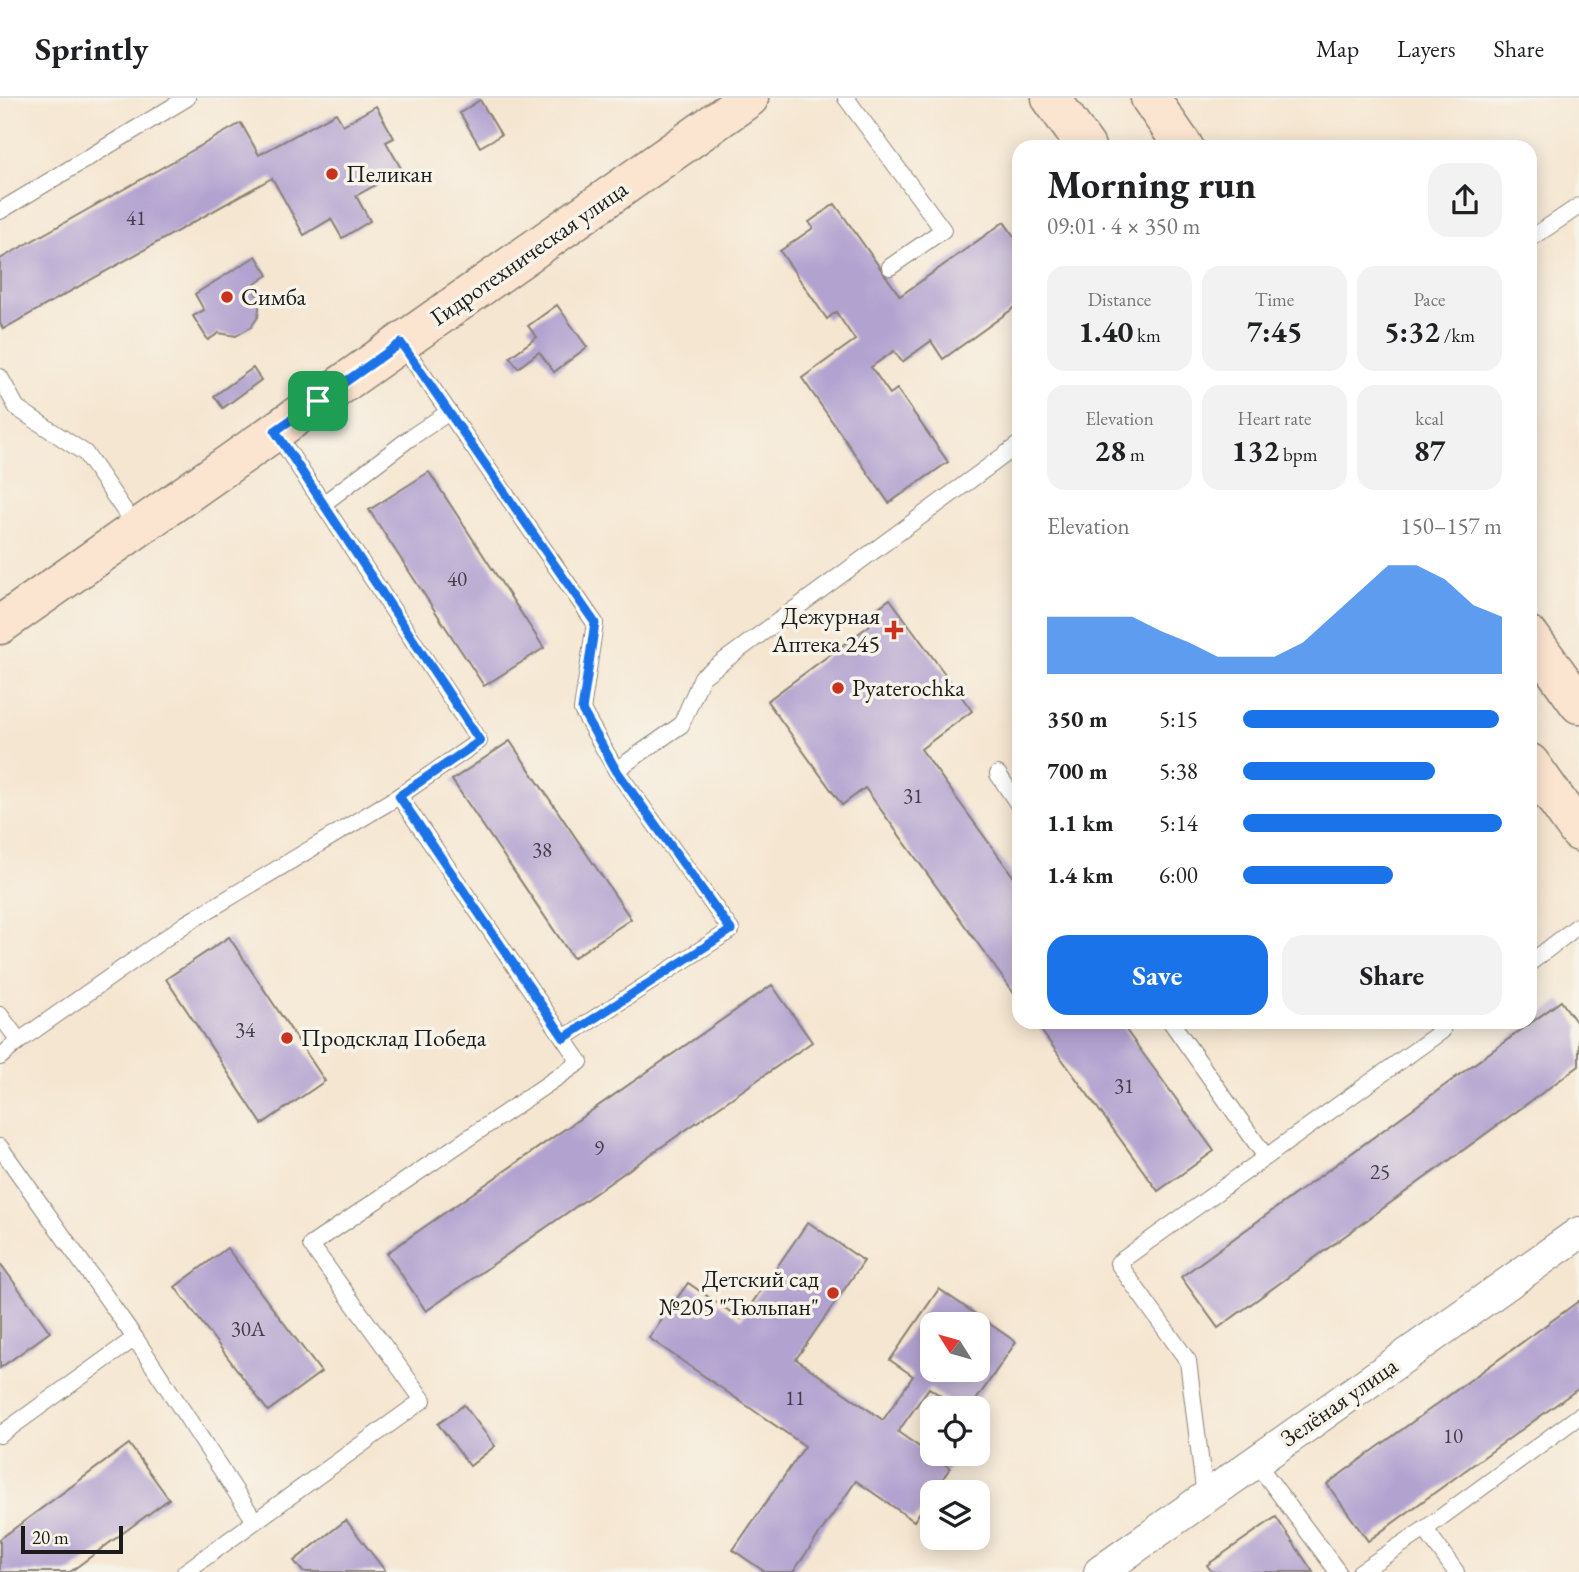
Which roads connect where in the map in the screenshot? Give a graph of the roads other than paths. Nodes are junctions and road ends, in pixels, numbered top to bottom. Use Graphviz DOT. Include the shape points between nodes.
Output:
graph roads {
  1 [pos="187,98"];
  2 [pos="749,98"];
  3 [pos="846,98"];
  4 [pos="1051,98"];
  5 [pos="1150,98"];
  6 [pos="1081,140"];
  7 [pos="1179,140"];
  8 [pos="1579,206"];
  9 [pos="0,211"];
  10 [pos="1537,234"];
  11 [pos="890,267"];
  12 [pos="401,343"];
  13 [pos="0,377"];
  14 [pos="449,412"];
  15 [pos="275,431"];
  16 [pos="1012,449"];
  17 [pos="323,503"];
  18 [pos="136,529"];
  19 [pos="0,625"];
  20 [pos="1537,646"];
  21 [pos="1579,704"];
  22 [pos="616,770"];
  23 [pos="1537,773"];
  24 [pos="998,774"];
  25 [pos="1012,795"];
  26 [pos="399,796"];
  27 [pos="1579,832"];
  28 [pos="1579,925"];
  29 [pos="1537,958"];
  30 [pos="0,1015"];
  31 [pos="1176,1029"];
  32 [pos="1439,1029"];
  33 [pos="564,1038"];
  34 [pos="19,1041"];
  35 [pos="0,1057"];
  36 [pos="0,1147"];
  37 [pos="1266,1157"];
  38 [pos="1579,1233"];
  39 [pos="135,1338"];
  40 [pos="1579,1416"];
  41 [pos="0,1435"];
  42 [pos="1255,1461"];
  43 [pos="1205,1497"];
  44 [pos="255,1521"];
  45 [pos="1425,1529"];
  46 [pos="185,1572"];
  47 [pos="1100,1572"];
  48 [pos="1338,1572"];
  49 [pos="1360,1572"];
  50 [pos="1456,1572"];
  1 -- 9 [label="lane"];
  2 -- 12 [label="main road, Гидротехническая улица"];
  3 -- 11 [label="lane" via="943,230"];
  4 -- 6 [label="main road"];
  5 -- 7 [label="main road"];
  8 -- 10 [label="lane"];
  12 -- 14 [label="lane"];
  12 -- 15 [label="main road, Гидротехническая улица"];
  13 -- 18 [label="lane" via="17,408 85,453"];
  14 -- 17 [label="lane"];
  14 -- 22 [label="lane" via="595,623 582,710"];
  15 -- 17 [label="lane"];
  15 -- 18 [label="main road, Гидротехническая улица"];
  16 -- 22 [label="lane" via="702,677 681,725"];
  17 -- 26 [label="lane" via="480,741"];
  18 -- 19 [label="main road, Гидротехническая улица"];
  20 -- 21 [label="main road"];
  22 -- 33 [label="lane" via="731,930"];
  23 -- 27 [label="main road"];
  24 -- 25 [label="lane"];
  26 -- 33 [label="lane"];
  26 -- 34 [label="lane" via="187,923"];
  28 -- 29 [label="lane"];
  30 -- 34 [label="lane"];
  31 -- 37 [label="lane"];
  32 -- 37 [label="lane"];
  33 -- 44 [label="lane" via="580,1062 311,1245 423,1400"];
  34 -- 35 [label="lane"];
  36 -- 39 [label="lane"];
  37 -- 43 [label="lane" via="1118,1263 1188,1361"];
  38 -- 42 [label="street, Зелёная улица"];
  39 -- 41 [label="lane"];
  39 -- 44 [label="lane"];
  40 -- 45 [label="lane"];
  42 -- 43 [label="street, Зелёная улица"];
  42 -- 48 [label="lane"];
  43 -- 47 [label="street, Зелёная улица"];
  44 -- 46 [label="lane"];
  45 -- 49 [label="lane"];
  45 -- 50 [label="lane"];
}
